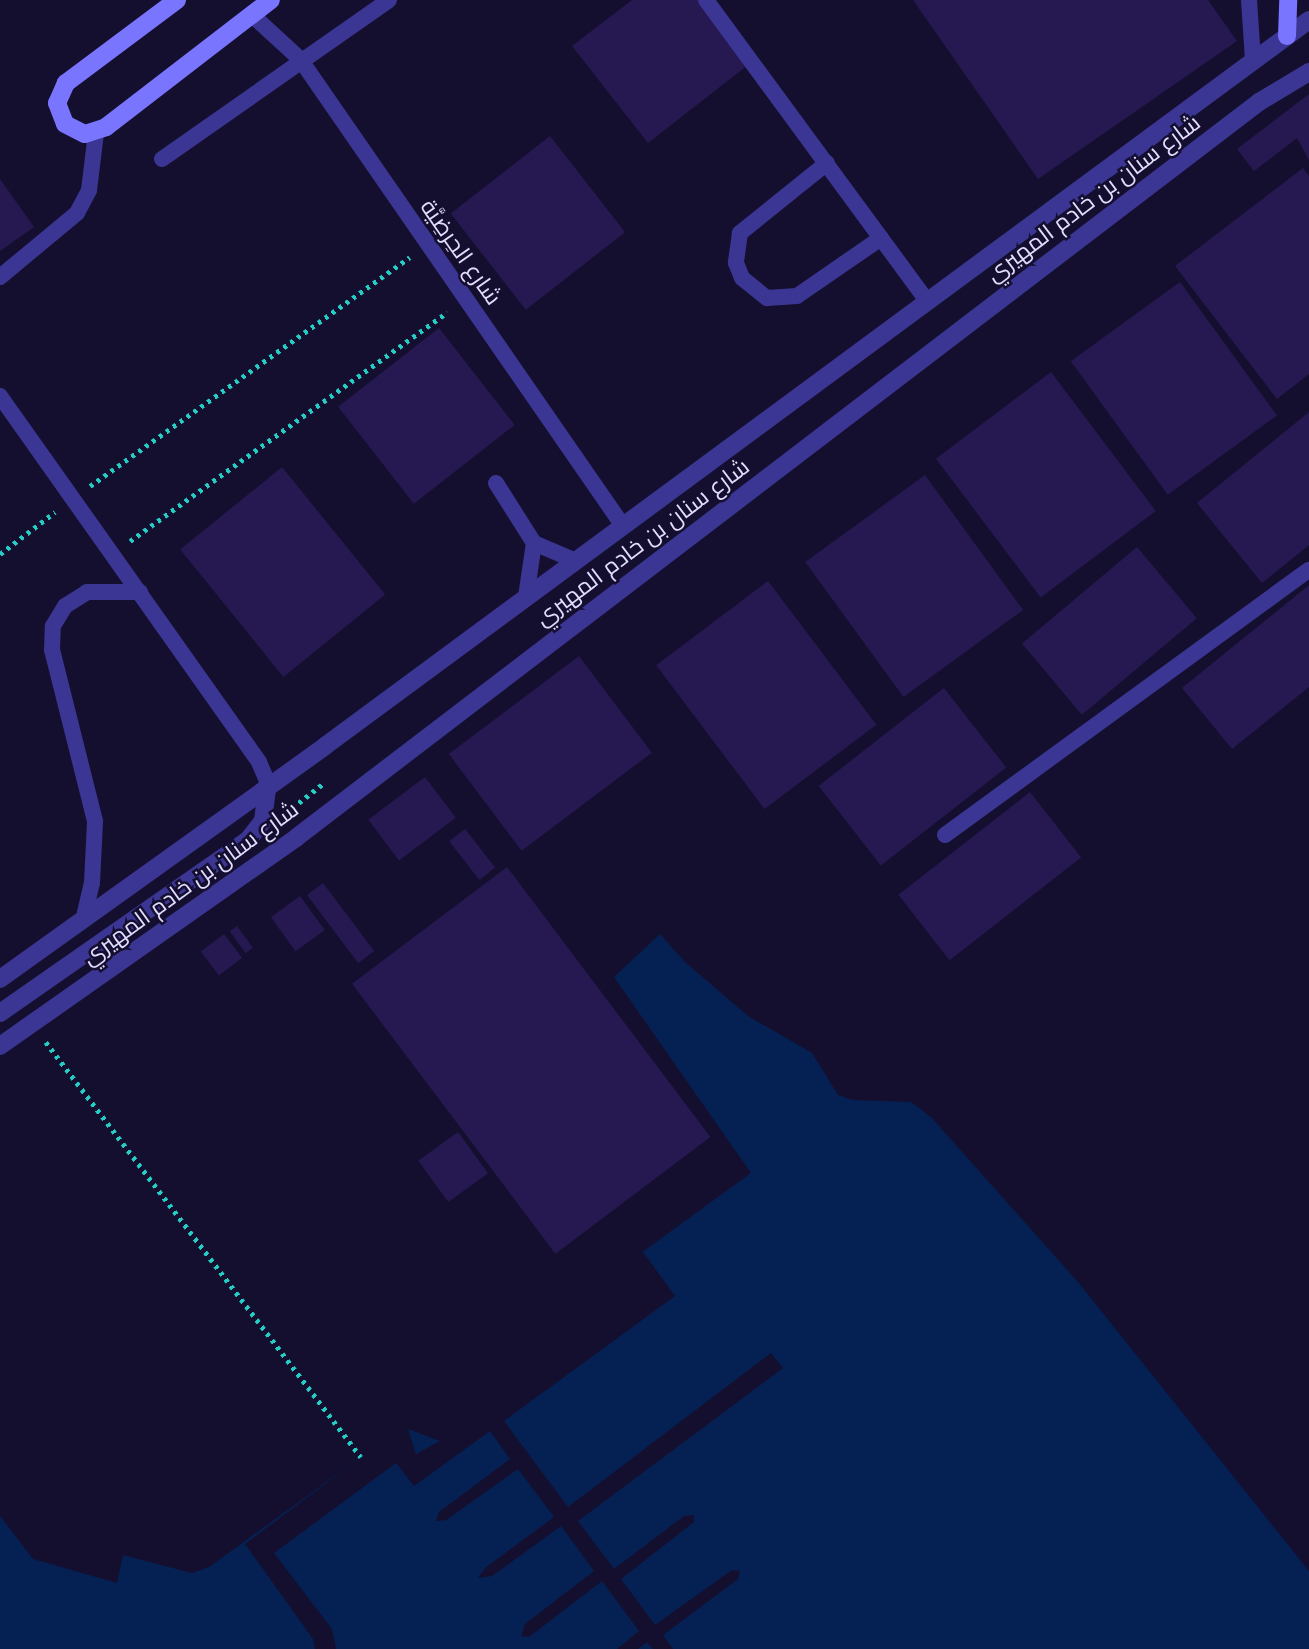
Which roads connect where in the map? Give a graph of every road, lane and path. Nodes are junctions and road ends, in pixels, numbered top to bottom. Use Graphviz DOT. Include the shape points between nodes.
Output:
graph roads {
  1 [pos="177,0"];
  2 [pos="271,0"];
  3 [pos="389,0"];
  4 [pos="706,0"];
  5 [pos="1249,0"];
  6 [pos="1288,0"];
  7 [pos="251,14"];
  8 [pos="1309,20"];
  9 [pos="1287,36"];
  10 [pos="300,59"];
  11 [pos="1253,61"];
  12 [pos="1309,72"];
  13 [pos="96,133"];
  14 [pos="162,159"];
  15 [pos="827,163"];
  16 [pos="881,237"];
  17 [pos="428,244"];
  18 [pos="0,277"];
  19 [pos="466,299"];
  20 [pos="927,301"];
  21 [pos="0,396"];
  22 [pos="496,483"];
  23 [pos="73,498"];
  24 [pos="623,526"];
  25 [pos="534,543"];
  26 [pos="0,554"];
  27 [pos="113,554"];
  28 [pos="576,561"];
  29 [pos="1309,569"];
  30 [pos="140,592"];
  31 [pos="526,597"];
  32 [pos="268,783"];
  33 [pos="945,835"];
  34 [pos="84,917"];
  35 [pos="0,979"];
  36 [pos="0,1013"];
  37 [pos="32,1024"];
  38 [pos="0,1046"];
  39 [pos="361,1457"];
  1 -- 13 [label="street" via="60,92 57,103 65,124 74,131"];
  2 -- 7 [label="street"];
  3 -- 10 [label="lane"];
  4 -- 15 [label="lane"];
  5 -- 11 [label="lane"];
  6 -- 9 [label="street"];
  7 -- 10 [label="lane, شارع الحِرضِيَّة"];
  7 -- 13 [label="street"];
  8 -- 9 [label="street, شارع سنان بن خادم المهيري"];
  9 -- 11 [label="street, شارع سنان بن خادم المهيري"];
  10 -- 14 [label="lane"];
  10 -- 17 [label="lane, شارع الحِرضِيَّة"];
  11 -- 20 [label="street, شارع سنان بن خادم المهيري"];
  12 -- 37 [label="street, شارع سنان بن خادم المهيري" via="1259,102 296,837"];
  13 -- 18 [label="lane" via="92,177 77,213"];
  15 -- 16 [label="lane"];
  15 -- 16 [label="lane" via="740,233 736,264 742,278 767,298 797,296"];
  16 -- 20 [label="lane"];
  17 -- 19 [label="lane, شارع الحِرضِيَّة"];
  17 -- 23 [label="path"];
  19 -- 24 [label="lane, شارع الحِرضِيَّة"];
  19 -- 27 [label="path"];
  20 -- 24 [label="street, شارع سنان بن خادم المهيري"];
  21 -- 23 [label="lane"];
  22 -- 25 [label="lane"];
  23 -- 26 [label="path"];
  23 -- 27 [label="lane"];
  24 -- 28 [label="street, شارع سنان بن خادم المهيري"];
  25 -- 28 [label="lane"];
  25 -- 31 [label="lane"];
  27 -- 30 [label="lane"];
  28 -- 31 [label="street, شارع سنان بن خادم المهيري"];
  29 -- 33 [label="lane"];
  30 -- 32 [label="lane"];
  30 -- 34 [label="lane" via="87,592 65,606 53,625 52,650 95,821 92,883"];
  31 -- 32 [label="street, شارع سنان بن خادم المهيري"];
  32 -- 34 [label="street, شارع سنان بن خادم المهيري"];
  32 -- 36 [label="street" via="263,821 248,840"];
  34 -- 35 [label="street, شارع سنان بن خادم المهيري"];
  37 -- 38 [label="street, شارع سنان بن خادم المهيري"];
  37 -- 39 [label="path"];
}
